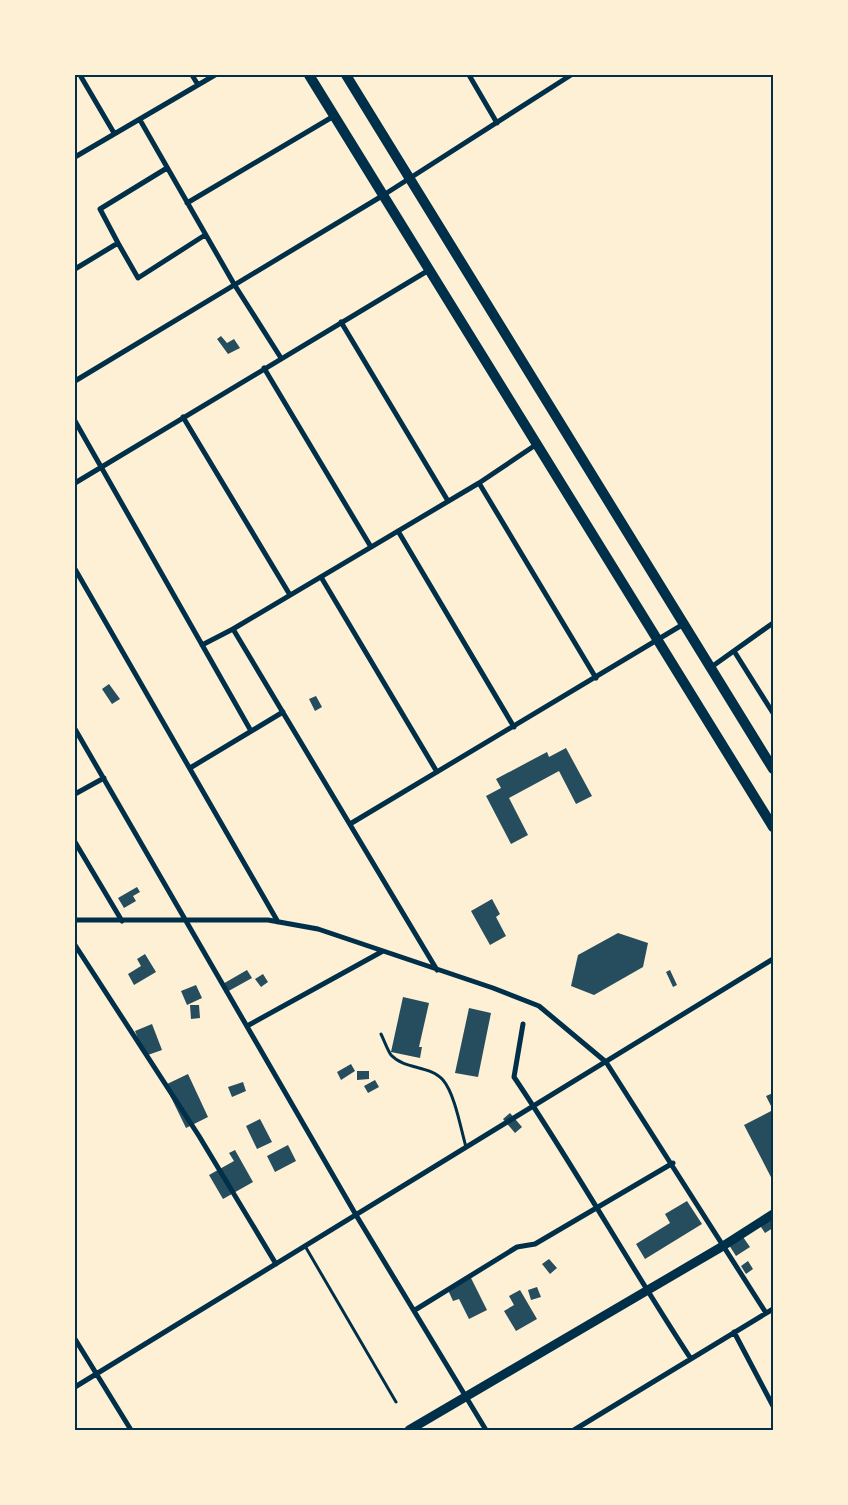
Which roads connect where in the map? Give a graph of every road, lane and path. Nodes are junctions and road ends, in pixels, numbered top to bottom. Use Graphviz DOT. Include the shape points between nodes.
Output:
graph roads {
  1 [pos="80,75"];
  2 [pos="192,75"];
  3 [pos="215,75"];
  4 [pos="309,75"];
  5 [pos="346,75"];
  6 [pos="469,75"];
  7 [pos="571,75"];
  8 [pos="198,85"];
  9 [pos="334,116"];
  10 [pos="140,120"];
  11 [pos="497,123"];
  12 [pos="114,133"];
  13 [pos="75,157"];
  14 [pos="168,168"];
  15 [pos="409,179"];
  16 [pos="382,196"];
  17 [pos="187,203"];
  18 [pos="206,234"];
  19 [pos="118,243"];
  20 [pos="75,269"];
  21 [pos="429,270"];
  22 [pos="234,284"];
  23 [pos="341,322"];
  24 [pos="281,358"];
  25 [pos="264,368"];
  26 [pos="75,381"];
  27 [pos="183,417"];
  28 [pos="75,421"];
  29 [pos="537,444"];
  30 [pos="102,466"];
  31 [pos="75,483"];
  32 [pos="479,483"];
  33 [pos="448,501"];
  34 [pos="398,531"];
  35 [pos="371,547"];
  36 [pos="75,569"];
  37 [pos="321,577"];
  38 [pos="290,596"];
  39 [pos="773,623"];
  40 [pos="682,625"];
  41 [pos="233,629"];
  42 [pos="659,641"];
  43 [pos="202,645"];
  44 [pos="734,651"];
  45 [pos="709,669"];
  46 [pos="596,678"];
  47 [pos="283,712"];
  48 [pos="773,713"];
  49 [pos="514,727"];
  50 [pos="75,728"];
  51 [pos="251,731"];
  52 [pos="190,768"];
  53 [pos="773,769"];
  54 [pos="438,772"];
  55 [pos="104,778"];
  56 [pos="75,794"];
  57 [pos="350,824"];
  58 [pos="773,827"];
  59 [pos="75,842"];
  60 [pos="75,920"];
  61 [pos="122,921"];
  62 [pos="186,921"];
  63 [pos="278,922"];
  64 [pos="75,944"];
  65 [pos="382,951"];
  66 [pos="773,959"];
  67 [pos="437,970"];
  68 [pos="523,1024"];
  69 [pos="247,1026"];
  70 [pos="381,1034"];
  71 [pos="606,1062"];
  72 [pos="534,1106"];
  73 [pos="466,1148"];
  74 [pos="673,1163"];
  75 [pos="598,1208"];
  76 [pos="773,1214"];
  77 [pos="356,1215"];
  78 [pos="305,1246"];
  79 [pos="723,1246"];
  80 [pos="276,1264"];
  81 [pos="646,1291"];
  82 [pos="773,1308"];
  83 [pos="415,1310"];
  84 [pos="766,1313"];
  85 [pos="734,1332"];
  86 [pos="75,1339"];
  87 [pos="691,1358"];
  88 [pos="97,1373"];
  89 [pos="75,1387"];
  90 [pos="466,1396"];
  91 [pos="396,1402"];
  92 [pos="773,1406"];
  93 [pos="422,1427"];
  94 [pos="130,1430"];
  95 [pos="409,1430"];
  96 [pos="486,1430"];
  97 [pos="574,1430"];
  1 -- 12 [label="street"];
  2 -- 8 [label="street"];
  3 -- 8 [label="street"];
  4 -- 9 [label="main road"];
  5 -- 15 [label="main road"];
  6 -- 11 [label="street"];
  7 -- 11 [label="street"];
  8 -- 10 [label="street"];
  9 -- 16 [label="main road"];
  9 -- 17 [label="street"];
  10 -- 12 [label="street"];
  10 -- 14 [label="street"];
  11 -- 15 [label="street"];
  12 -- 13 [label="street"];
  14 -- 17 [label="street"];
  14 -- 19 [label="street" via="100,209"];
  15 -- 16 [label="street"];
  15 -- 40 [label="main road"];
  16 -- 21 [label="main road"];
  16 -- 22 [label="street"];
  17 -- 18 [label="street"];
  18 -- 19 [label="street" via="138,278"];
  18 -- 22 [label="street"];
  19 -- 20 [label="street"];
  21 -- 23 [label="street"];
  21 -- 29 [label="main road"];
  22 -- 24 [label="street"];
  22 -- 26 [label="street"];
  23 -- 24 [label="street"];
  23 -- 33 [label="street"];
  24 -- 25 [label="street"];
  25 -- 27 [label="street"];
  25 -- 35 [label="street"];
  27 -- 30 [label="street"];
  27 -- 38 [label="street"];
  28 -- 30 [label="street"];
  29 -- 32 [label="street"];
  29 -- 42 [label="main road"];
  30 -- 31 [label="street"];
  30 -- 43 [label="street"];
  32 -- 33 [label="street"];
  32 -- 46 [label="street"];
  33 -- 34 [label="street"];
  34 -- 35 [label="street"];
  34 -- 49 [label="street"];
  35 -- 37 [label="street"];
  36 -- 52 [label="street"];
  37 -- 38 [label="street"];
  37 -- 54 [label="street"];
  38 -- 41 [label="street"];
  39 -- 44 [label="street"];
  40 -- 42 [label="street"];
  40 -- 45 [label="main road"];
  41 -- 43 [label="street"];
  41 -- 47 [label="street"];
  42 -- 46 [label="street"];
  42 -- 58 [label="main road"];
  43 -- 51 [label="street"];
  44 -- 45 [label="street"];
  44 -- 48 [label="street"];
  45 -- 53 [label="main road"];
  46 -- 49 [label="street"];
  47 -- 51 [label="street"];
  47 -- 57 [label="street"];
  49 -- 54 [label="street"];
  50 -- 55 [label="street"];
  51 -- 52 [label="street"];
  52 -- 63 [label="street"];
  54 -- 57 [label="street"];
  55 -- 56 [label="street"];
  55 -- 62 [label="street"];
  57 -- 67 [label="street"];
  59 -- 61 [label="street"];
  60 -- 61 [label="street"];
  61 -- 62 [label="street"];
  62 -- 63 [label="street"];
  62 -- 69 [label="street"];
  63 -- 65 [label="street" via="318,929"];
  64 -- 80 [label="street" via="199,1136"];
  65 -- 67 [label="street"];
  65 -- 69 [label="street"];
  66 -- 71 [label="street"];
  67 -- 71 [label="street" via="539,1006"];
  68 -- 72 [label="street" via="514,1077"];
  69 -- 77 [label="street"];
  70 -- 73 [label="lane" via="391,1054 402,1063 430,1072 444,1081"];
  71 -- 72 [label="street"];
  71 -- 74 [label="street"];
  72 -- 73 [label="street"];
  72 -- 75 [label="street"];
  73 -- 77 [label="street"];
  74 -- 75 [label="street"];
  74 -- 79 [label="street"];
  75 -- 81 [label="street"];
  75 -- 83 [label="street" via="535,1244 516,1247"];
  76 -- 79 [label="street"];
  77 -- 78 [label="street"];
  77 -- 83 [label="street"];
  78 -- 80 [label="street"];
  78 -- 91 [label="lane"];
  79 -- 81 [label="street"];
  79 -- 84 [label="street"];
  80 -- 88 [label="street"];
  81 -- 87 [label="street"];
  81 -- 90 [label="street"];
  82 -- 84 [label="street"];
  83 -- 90 [label="street"];
  84 -- 85 [label="street"];
  85 -- 87 [label="street"];
  85 -- 92 [label="street"];
  86 -- 88 [label="street"];
  87 -- 97 [label="street"];
  88 -- 89 [label="street"];
  88 -- 94 [label="street"];
  90 -- 93 [label="street"];
  90 -- 96 [label="street"];
  93 -- 95 [label="street"];
}
